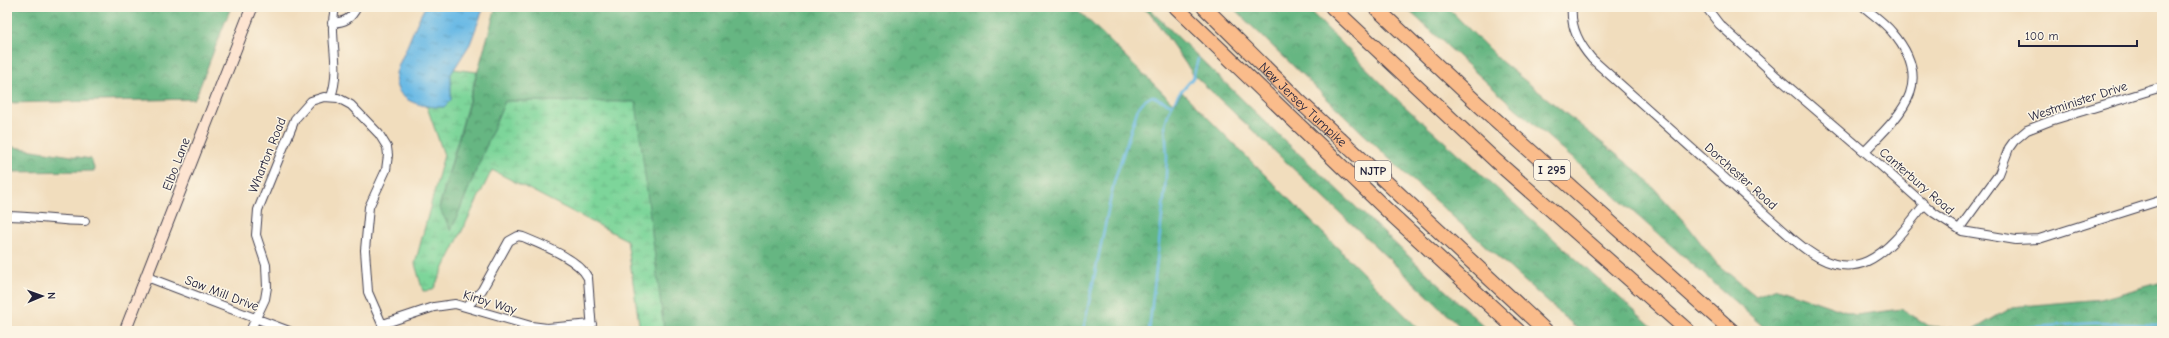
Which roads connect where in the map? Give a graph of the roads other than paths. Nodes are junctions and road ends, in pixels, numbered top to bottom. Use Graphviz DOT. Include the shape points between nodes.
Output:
graph roads {
  1 [pos="252,7"];
  2 [pos="335,7"];
  3 [pos="357,7"];
  4 [pos="1176,7"];
  5 [pos="1204,7"];
  6 [pos="1332,7"];
  7 [pos="1375,7"];
  8 [pos="1572,7"];
  9 [pos="1706,7"];
  10 [pos="1864,7"];
  11 [pos="332,23"];
  12 [pos="2162,87"];
  13 [pos="331,97"];
  14 [pos="1865,152"];
  15 [pos="2162,200"];
  16 [pos="1924,205"];
  17 [pos="7,216"];
  18 [pos="85,221"];
  19 [pos="1959,229"];
  20 [pos="147,277"];
  21 [pos="468,306"];
  22 [pos="256,318"];
  23 [pos="592,327"];
  24 [pos="384,328"];
  25 [pos="125,331"];
  26 [pos="250,331"];
  27 [pos="289,331"];
  28 [pos="1518,331"];
  29 [pos="1546,331"];
  30 [pos="1688,331"];
  31 [pos="1732,331"];
  1 -- 20 [label="street, Elbo Lane"];
  2 -- 11 [label="street"];
  3 -- 11 [label="street" via="349,19"];
  4 -- 28 [label="highway, New Jersey Turnpike / NJTP" via="1389,212"];
  5 -- 29 [label="highway, New Jersey Turnpike / NJTP" via="1297,99"];
  6 -- 30 [label="highway, I 295" via="1491,156"];
  7 -- 31 [label="highway, I 295" via="1483,109"];
  8 -- 16 [label="street, Dorchester Road" via="1577,37 1592,59 1794,240 1820,260 1845,266 1877,257 1904,231"];
  9 -- 14 [label="street, Canterbury Road" via="1727,32"];
  10 -- 14 [label="street" via="1892,32 1905,49 1913,82 1911,93 1901,111"];
  11 -- 13 [label="street" via="337,71"];
  12 -- 19 [label="street, Westminister Drive" via="2027,130 2008,148 1999,174"];
  13 -- 22 [label="street, Wharton Road" via="318,98 311,102 295,119 258,210 256,235 268,280 265,299"];
  13 -- 24 [label="street" via="345,101 358,110 387,147 386,170 369,207 365,250 368,292"];
  14 -- 16 [label="street, Canterbury Road"];
  15 -- 19 [label="street, Canterbury Road" via="2039,238 2016,240 1973,234"];
  16 -- 19 [label="street, Canterbury Road"];
  17 -- 18 [label="street"];
  20 -- 22 [label="street, Saw Mill Drive"];
  20 -- 25 [label="street, Elbo Lane"];
  21 -- 23 [label="street, Kirby Way" via="531,326"];
  21 -- 23 [label="street" via="482,290 509,240 518,236 574,262 585,272 588,278"];
  21 -- 24 [label="street, Kirby Way" via="441,305"];
  22 -- 26 [label="street, Wharton Road"];
  22 -- 27 [label="street, Saw Mill Drive"];
}
